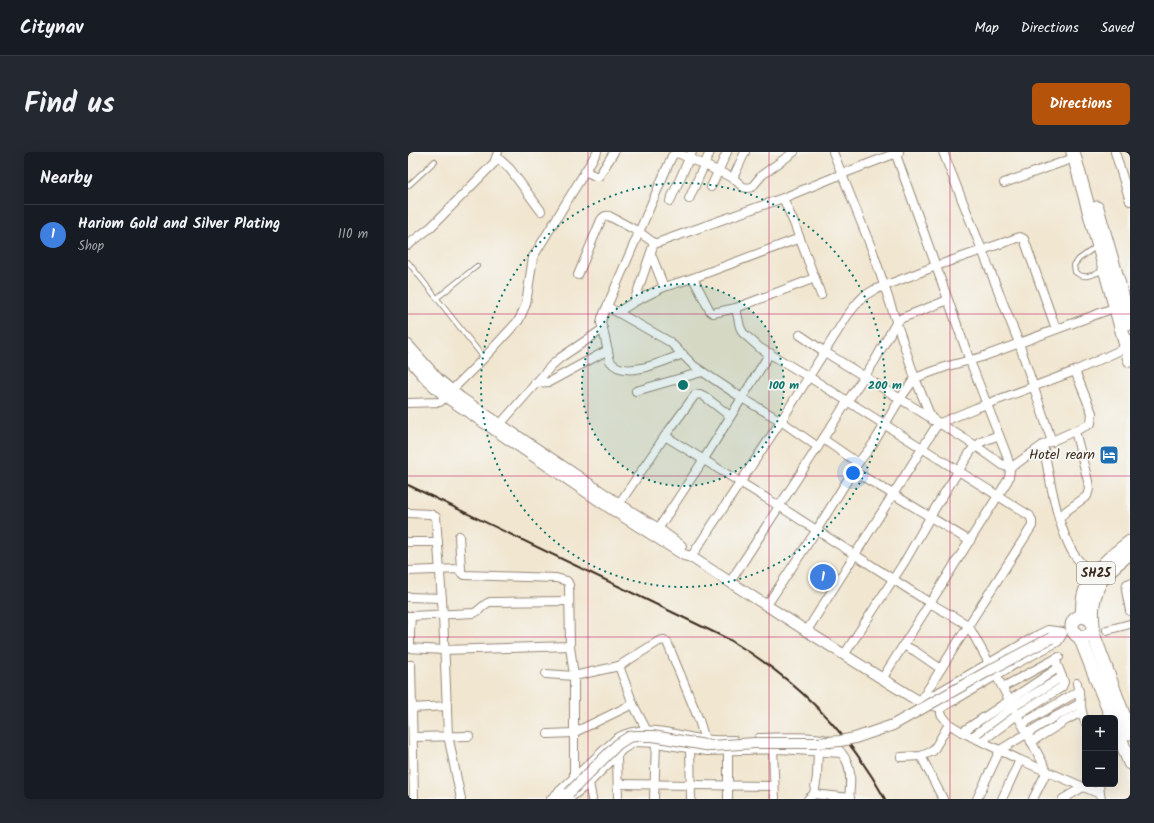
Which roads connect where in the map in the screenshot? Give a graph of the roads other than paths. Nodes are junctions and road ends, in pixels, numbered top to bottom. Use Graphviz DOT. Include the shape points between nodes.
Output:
graph roads {
  1 [pos="597,152"];
  2 [pos="614,152"];
  3 [pos="710,152"];
  4 [pos="727,152"];
  5 [pos="745,152"];
  6 [pos="794,152"];
  7 [pos="833,152"];
  8 [pos="897,152"];
  9 [pos="943,152"];
  10 [pos="1115,152"];
  11 [pos="1076,154"];
  12 [pos="498,155"];
  13 [pos="691,155"];
  14 [pos="435,161"];
  15 [pos="704,165"];
  16 [pos="585,171"];
  17 [pos="718,171"];
  18 [pos="842,174"];
  19 [pos="733,178"];
  20 [pos="1004,183"];
  21 [pos="408,186"];
  22 [pos="711,187"];
  23 [pos="783,198"];
  24 [pos="689,199"];
  25 [pos="1130,200"];
  26 [pos="670,202"];
  27 [pos="541,211"];
  28 [pos="639,232"];
  29 [pos="800,238"];
  30 [pos="654,243"];
  31 [pos="408,245"];
  32 [pos="1098,245"];
  33 [pos="982,250"];
  34 [pos="651,254"];
  35 [pos="408,262"];
  36 [pos="477,266"];
  37 [pos="936,266"];
  38 [pos="1105,270"];
  39 [pos="578,275"];
  40 [pos="693,278"];
  41 [pos="815,278"];
  42 [pos="664,286"];
  43 [pos="884,287"];
  44 [pos="821,294"];
  45 [pos="436,298"];
  46 [pos="948,300"];
  47 [pos="634,302"];
  48 [pos="1123,304"];
  49 [pos="608,307"];
  50 [pos="736,308"];
  51 [pos="618,312"];
  52 [pos="896,323"];
  53 [pos="1130,323"];
  54 [pos="603,329"];
  55 [pos="1056,329"];
  56 [pos="800,335"];
  57 [pos="1019,343"];
  58 [pos="408,345"];
  59 [pos="1127,347"];
  60 [pos="608,350"];
  61 [pos="825,352"];
  62 [pos="770,353"];
  63 [pos="683,354"];
  64 [pos="408,358"];
  65 [pos="484,358"];
  66 [pos="1130,360"];
  67 [pos="970,361"];
  68 [pos="1075,370"];
  69 [pos="702,372"];
  70 [pos="864,376"];
  71 [pos="809,377"];
  72 [pos="915,378"];
  73 [pos="535,383"];
  74 [pos="1033,386"];
  75 [pos="636,391"];
  76 [pos="449,394"];
  77 [pos="742,398"];
  78 [pos="900,399"];
  79 [pos="847,402"];
  80 [pos="408,403"];
  81 [pos="988,403"];
  82 [pos="730,416"];
  83 [pos="781,421"];
  84 [pos="936,422"];
  85 [pos="885,424"];
  86 [pos="498,427"];
  87 [pos="1074,431"];
  88 [pos="665,436"];
  89 [pos="999,436"];
  90 [pos="823,439"];
  91 [pos="1052,442"];
  92 [pos="1043,445"];
  93 [pos="976,446"];
  94 [pos="818,447"];
  95 [pos="922,448"];
  96 [pos="704,459"];
  97 [pos="858,463"];
  98 [pos="1010,467"];
  99 [pos="853,471"];
  100 [pos="958,471"];
  101 [pos="740,482"];
  102 [pos="893,493"];
  103 [pos="998,497"];
  104 [pos="619,504"];
  105 [pos="779,506"];
  106 [pos="408,513"];
  107 [pos="930,518"];
  108 [pos="1059,519"];
  109 [pos="658,529"];
  110 [pos="816,531"];
  111 [pos="458,536"];
  112 [pos="970,541"];
  113 [pos="408,542"];
  114 [pos="438,542"];
  115 [pos="1130,542"];
  116 [pos="1130,553"];
  117 [pos="855,555"];
  118 [pos="690,556"];
  119 [pos="461,569"];
  120 [pos="408,570"];
  121 [pos="440,570"];
  122 [pos="1094,576"];
  123 [pos="893,580"];
  124 [pos="730,582"];
  125 [pos="1130,583"];
  126 [pos="408,597"];
  127 [pos="442,598"];
  128 [pos="569,601"];
  129 [pos="930,603"];
  130 [pos="767,605"];
  131 [pos="1130,611"];
  132 [pos="443,615"];
  133 [pos="410,616"];
  134 [pos="1130,624"];
  135 [pos="968,625"];
  136 [pos="1080,628"];
  137 [pos="1107,630"];
  138 [pos="409,632"];
  139 [pos="806,632"];
  140 [pos="903,645"];
  141 [pos="570,646"];
  142 [pos="409,648"];
  143 [pos="444,650"];
  144 [pos="844,655"];
  145 [pos="990,663"];
  146 [pos="408,665"];
  147 [pos="619,666"];
  148 [pos="1058,668"];
  149 [pos="941,669"];
  150 [pos="546,674"];
  151 [pos="574,676"];
  152 [pos="1062,677"];
  153 [pos="882,679"];
  154 [pos="998,679"];
  155 [pos="1003,687"];
  156 [pos="921,702"];
  157 [pos="1011,703"];
  158 [pos="1081,703"];
  159 [pos="633,704"];
  160 [pos="447,706"];
  161 [pos="941,707"];
  162 [pos="412,708"];
  163 [pos="1082,712"];
  164 [pos="1017,715"];
  165 [pos="1083,715"];
  166 [pos="1111,715"];
  167 [pos="949,724"];
  168 [pos="1022,724"];
  169 [pos="647,731"];
  170 [pos="962,732"];
  171 [pos="573,733"];
  172 [pos="1118,733"];
  173 [pos="1130,733"];
  174 [pos="548,734"];
  175 [pos="1026,734"];
  176 [pos="448,735"];
  177 [pos="469,736"];
  178 [pos="413,737"];
  179 [pos="972,737"];
  180 [pos="705,740"];
  181 [pos="982,741"];
  182 [pos="1031,742"];
  183 [pos="656,743"];
  184 [pos="690,748"];
  185 [pos="773,749"];
  186 [pos="728,750"];
  187 [pos="1000,750"];
  188 [pos="818,751"];
  189 [pos="841,753"];
  190 [pos="617,756"];
  191 [pos="921,756"];
  192 [pos="901,757"];
  193 [pos="1020,760"];
  194 [pos="1129,762"];
  195 [pos="1047,771"];
  196 [pos="574,779"];
  197 [pos="589,783"];
  198 [pos="618,784"];
  199 [pos="655,784"];
  200 [pos="691,785"];
  201 [pos="728,786"];
  202 [pos="774,786"];
  203 [pos="1082,786"];
  204 [pos="1082,787"];
  205 [pos="1085,787"];
  206 [pos="1099,787"];
  207 [pos="569,796"];
  208 [pos="811,796"];
  209 [pos="1101,797"];
  210 [pos="414,799"];
  211 [pos="461,799"];
  212 [pos="551,799"];
  213 [pos="557,799"];
  214 [pos="592,799"];
  215 [pos="618,799"];
  216 [pos="654,799"];
  217 [pos="691,799"];
  218 [pos="728,799"];
  219 [pos="775,799"];
  220 [pos="850,799"];
  221 [pos="943,799"];
  222 [pos="977,799"];
  223 [pos="1002,799"];
  224 [pos="1033,799"];
  225 [pos="1063,799"];
  1 -- 16 [label="street"];
  2 -- 16 [label="street" via="599,176"];
  3 -- 15 [label="street"];
  4 -- 17 [label="street"];
  5 -- 19 [label="street"];
  6 -- 19 [label="street" via="762,175 752,187 743,187"];
  7 -- 18 [label="street"];
  8 -- 18 [label="street"];
  8 -- 37 [label="street"];
  9 -- 33 [label="street"];
  10 -- 25 [label="street"];
  11 -- 20 [label="street"];
  11 -- 32 [label="main road"];
  11 -- 48 [label="main road"];
  12 -- 27 [label="street"];
  12 -- 31 [label="street" via="431,227"];
  13 -- 15 [label="street"];
  13 -- 26 [label="street"];
  13 -- 28 [label="street" via="676,153 672,156"];
  14 -- 21 [label="lane"];
  15 -- 17 [label="street"];
  15 -- 24 [label="street"];
  16 -- 65 [label="street" via="533,257 523,313"];
  17 -- 19 [label="street"];
  17 -- 22 [label="street"];
  18 -- 23 [label="street"];
  18 -- 43 [label="street"];
  23 -- 29 [label="street"];
  23 -- 30 [label="street"];
  28 -- 30 [label="street"];
  28 -- 39 [label="street" via="609,216 603,217"];
  28 -- 49 [label="street"];
  29 -- 40 [label="street"];
  29 -- 41 [label="street"];
  30 -- 34 [label="street"];
  32 -- 38 [label="main road"];
  32 -- 38 [label="lane" via="1079,259 1074,265 1075,272 1085,277"];
  33 -- 37 [label="street"];
  33 -- 55 [label="street" via="1020,237 1024,239"];
  33 -- 57 [label="street"];
  34 -- 42 [label="street"];
  34 -- 47 [label="street"];
  35 -- 45 [label="lane"];
  36 -- 45 [label="lane"];
  37 -- 43 [label="street"];
  37 -- 46 [label="street"];
  38 -- 48 [label="main road"];
  40 -- 42 [label="street"];
  40 -- 50 [label="street" via="713,314"];
  41 -- 44 [label="street"];
  41 -- 50 [label="street"];
  42 -- 47 [label="street"];
  43 -- 52 [label="street"];
  43 -- 61 [label="street" via="869,293 858,302"];
  45 -- 65 [label="lane"];
  46 -- 52 [label="street" via="902,318"];
  46 -- 67 [label="street"];
  47 -- 51 [label="street"];
  48 -- 53 [label="main road"];
  48 -- 55 [label="street"];
  48 -- 59 [label="main road"];
  49 -- 51 [label="street"];
  49 -- 54 [label="street" via="602,318"];
  50 -- 62 [label="street" via="743,333"];
  51 -- 63 [label="street" via="670,342"];
  52 -- 70 [label="street"];
  52 -- 72 [label="street"];
  54 -- 60 [label="street"];
  54 -- 73 [label="street" via="560,358"];
  55 -- 57 [label="street"];
  56 -- 61 [label="street"];
  57 -- 67 [label="street"];
  57 -- 74 [label="street"];
  58 -- 76 [label="street"];
  59 -- 66 [label="main road"];
  59 -- 68 [label="street"];
  60 -- 63 [label="street" via="613,366 626,369 645,368"];
  60 -- 73 [label="street" via="550,382"];
  61 -- 70 [label="street"];
  61 -- 71 [label="street"];
  62 -- 71 [label="street"];
  62 -- 77 [label="street"];
  63 -- 69 [label="street"];
  64 -- 76 [label="street" via="427,380"];
  65 -- 76 [label="street"];
  67 -- 72 [label="street"];
  67 -- 81 [label="street"];
  68 -- 74 [label="street"];
  68 -- 87 [label="street" via="1092,419 1088,425"];
  69 -- 75 [label="street"];
  69 -- 77 [label="street"];
  70 -- 78 [label="street"];
  70 -- 79 [label="street"];
  71 -- 79 [label="street"];
  71 -- 83 [label="street"];
  72 -- 78 [label="street"];
  72 -- 84 [label="street"];
  73 -- 86 [label="street"];
  74 -- 81 [label="street"];
  74 -- 91 [label="street"];
  76 -- 80 [label="street" via="440,402"];
  76 -- 86 [label="street"];
  77 -- 82 [label="street"];
  77 -- 83 [label="street"];
  78 -- 84 [label="street"];
  78 -- 85 [label="street"];
  79 -- 85 [label="street"];
  79 -- 90 [label="street"];
  81 -- 84 [label="street"];
  81 -- 89 [label="street"];
  82 -- 88 [label="street" via="698,394"];
  82 -- 96 [label="street"];
  83 -- 94 [label="street"];
  83 -- 101 [label="street"];
  84 -- 93 [label="street"];
  84 -- 95 [label="street"];
  85 -- 95 [label="street"];
  85 -- 97 [label="street"];
  86 -- 104 [label="street"];
  86 -- 118 [label="street" via="613,510 684,555"];
  87 -- 91 [label="street"];
  87 -- 108 [label="street" via="1088,489 1087,496"];
  88 -- 96 [label="street"];
  88 -- 104 [label="street"];
  89 -- 93 [label="street"];
  89 -- 98 [label="street"];
  90 -- 94 [label="street"];
  90 -- 97 [label="street"];
  91 -- 92 [label="street"];
  92 -- 98 [label="street"];
  92 -- 108 [label="street"];
  93 -- 98 [label="street" via="1004,466"];
  93 -- 100 [label="street"];
  94 -- 105 [label="street"];
  95 -- 100 [label="street"];
  95 -- 102 [label="street"];
  96 -- 101 [label="street"];
  96 -- 109 [label="street"];
  97 -- 99 [label="street"];
  98 -- 103 [label="street" via="1008,480"];
  99 -- 102 [label="street"];
  99 -- 110 [label="street"];
  100 -- 103 [label="street"];
  100 -- 107 [label="street"];
  101 -- 105 [label="street"];
  101 -- 118 [label="street"];
  102 -- 107 [label="street"];
  102 -- 117 [label="street"];
  103 -- 112 [label="street"];
  103 -- 135 [label="street" via="1030,516 1032,526"];
  104 -- 109 [label="street"];
  105 -- 110 [label="street"];
  105 -- 124 [label="street"];
  106 -- 114 [label="street" via="434,515"];
  107 -- 112 [label="street"];
  107 -- 123 [label="street"];
  108 -- 122 [label="street" via="1073,552"];
  109 -- 118 [label="street" via="687,550"];
  110 -- 117 [label="street"];
  110 -- 130 [label="street"];
  111 -- 119 [label="street"];
  112 -- 129 [label="street"];
  113 -- 114 [label="street"];
  114 -- 121 [label="street"];
  115 -- 122 [label="main road, SH25" via="1111,556"];
  116 -- 136 [label="main road" via="1098,584"];
  117 -- 123 [label="street"];
  117 -- 139 [label="street"];
  118 -- 124 [label="street"];
  119 -- 121 [label="street"];
  119 -- 128 [label="street" via="462,575 563,579 569,585"];
  120 -- 121 [label="street"];
  121 -- 127 [label="street"];
  122 -- 136 [label="main road, SH25" via="1084,592"];
  123 -- 129 [label="street"];
  123 -- 144 [label="street"];
  124 -- 130 [label="street"];
  125 -- 131 [label="street" via="1127,584 1126,590"];
  126 -- 127 [label="street"];
  127 -- 132 [label="street"];
  128 -- 132 [label="street" via="490,602 474,613"];
  128 -- 141 [label="street"];
  129 -- 135 [label="street"];
  129 -- 140 [label="street"];
  130 -- 139 [label="street"];
  132 -- 133 [label="street"];
  132 -- 143 [label="street"];
  133 -- 138 [label="street"];
  134 -- 137 [label="street"];
  135 -- 145 [label="street"];
  135 -- 149 [label="street"];
  136 -- 145 [label="street" via="1048,631"];
  136 -- 161 [label="street" via="1008,666"];
  136 -- 166 [label="main road, SH25"];
  136 -- 173 [label="main road, SH25" via="1095,636"];
  136 -- 207 [label="street, bridge" via="1051,638 992,668 893,725 855,738 821,743 755,742 711,746 652,736 636,736 623,740"];
  138 -- 142 [label="street"];
  139 -- 144 [label="street"];
  140 -- 149 [label="street"];
  140 -- 153 [label="street"];
  141 -- 143 [label="street"];
  141 -- 151 [label="street"];
  142 -- 143 [label="street"];
  143 -- 160 [label="street"];
  144 -- 153 [label="street"];
  145 -- 156 [label="street"];
  146 -- 162 [label="street" via="411,665"];
  147 -- 151 [label="street"];
  147 -- 159 [label="street"];
  147 -- 180 [label="street" via="659,641 667,642"];
  148 -- 152 [label="street"];
  148 -- 155 [label="street" via="1057,658"];
  148 -- 157 [label="street"];
  149 -- 156 [label="street"];
  150 -- 151 [label="street"];
  151 -- 171 [label="street"];
  152 -- 157 [label="street"];
  152 -- 164 [label="street" via="1062,687"];
  153 -- 156 [label="street"];
  154 -- 155 [label="street"];
  155 -- 157 [label="street"];
  156 -- 161 [label="street"];
  157 -- 164 [label="street"];
  157 -- 170 [label="street"];
  157 -- 179 [label="street"];
  158 -- 163 [label="street"];
  158 -- 168 [label="street" via="1078,687"];
  158 -- 175 [label="street"];
  159 -- 169 [label="street"];
  159 -- 171 [label="street"];
  160 -- 162 [label="street"];
  160 -- 176 [label="street"];
  161 -- 167 [label="street" via="941,714"];
  162 -- 178 [label="street"];
  163 -- 165 [label="street"];
  163 -- 182 [label="street"];
  164 -- 168 [label="street"];
  164 -- 181 [label="street"];
  167 -- 170 [label="street"];
  167 -- 191 [label="street" via="933,751"];
  168 -- 175 [label="street"];
  169 -- 180 [label="street"];
  169 -- 196 [label="street" via="634,730 617,738"];
  170 -- 179 [label="street"];
  171 -- 174 [label="street"];
  171 -- 196 [label="street"];
  172 -- 194 [label="main road"];
  175 -- 182 [label="street"];
  175 -- 187 [label="street"];
  176 -- 177 [label="street"];
  176 -- 178 [label="street"];
  176 -- 211 [label="street"];
  178 -- 210 [label="street"];
  179 -- 181 [label="street"];
  180 -- 189 [label="street" via="821,739 831,742"];
  181 -- 187 [label="street"];
  182 -- 195 [label="street"];
  183 -- 184 [label="street"];
  183 -- 190 [label="street" via="635,742"];
  183 -- 199 [label="street"];
  184 -- 186 [label="street" via="707,751"];
  184 -- 200 [label="street"];
  185 -- 186 [label="street"];
  185 -- 188 [label="street"];
  185 -- 202 [label="street"];
  186 -- 201 [label="street"];
  187 -- 193 [label="street"];
  187 -- 222 [label="street"];
  188 -- 189 [label="street"];
  188 -- 208 [label="street" via="817,777"];
  189 -- 220 [label="street" via="848,763"];
  190 -- 197 [label="street"];
  190 -- 198 [label="street"];
  191 -- 192 [label="street"];
  191 -- 221 [label="street"];
  193 -- 195 [label="street"];
  193 -- 223 [label="street"];
  195 -- 203 [label="street"];
  195 -- 224 [label="street"];
  196 -- 212 [label="street"];
  197 -- 207 [label="street"];
  197 -- 214 [label="street"];
  198 -- 199 [label="street"];
  198 -- 215 [label="street"];
  199 -- 200 [label="street"];
  199 -- 216 [label="street"];
  200 -- 201 [label="street"];
  200 -- 217 [label="street"];
  201 -- 202 [label="street"];
  201 -- 218 [label="street"];
  202 -- 219 [label="street"];
  204 -- 225 [label="street"];
  205 -- 209 [label="street"];
  206 -- 209 [label="street"];
  207 -- 213 [label="street"];
  208 -- 220 [label="street"];
}
